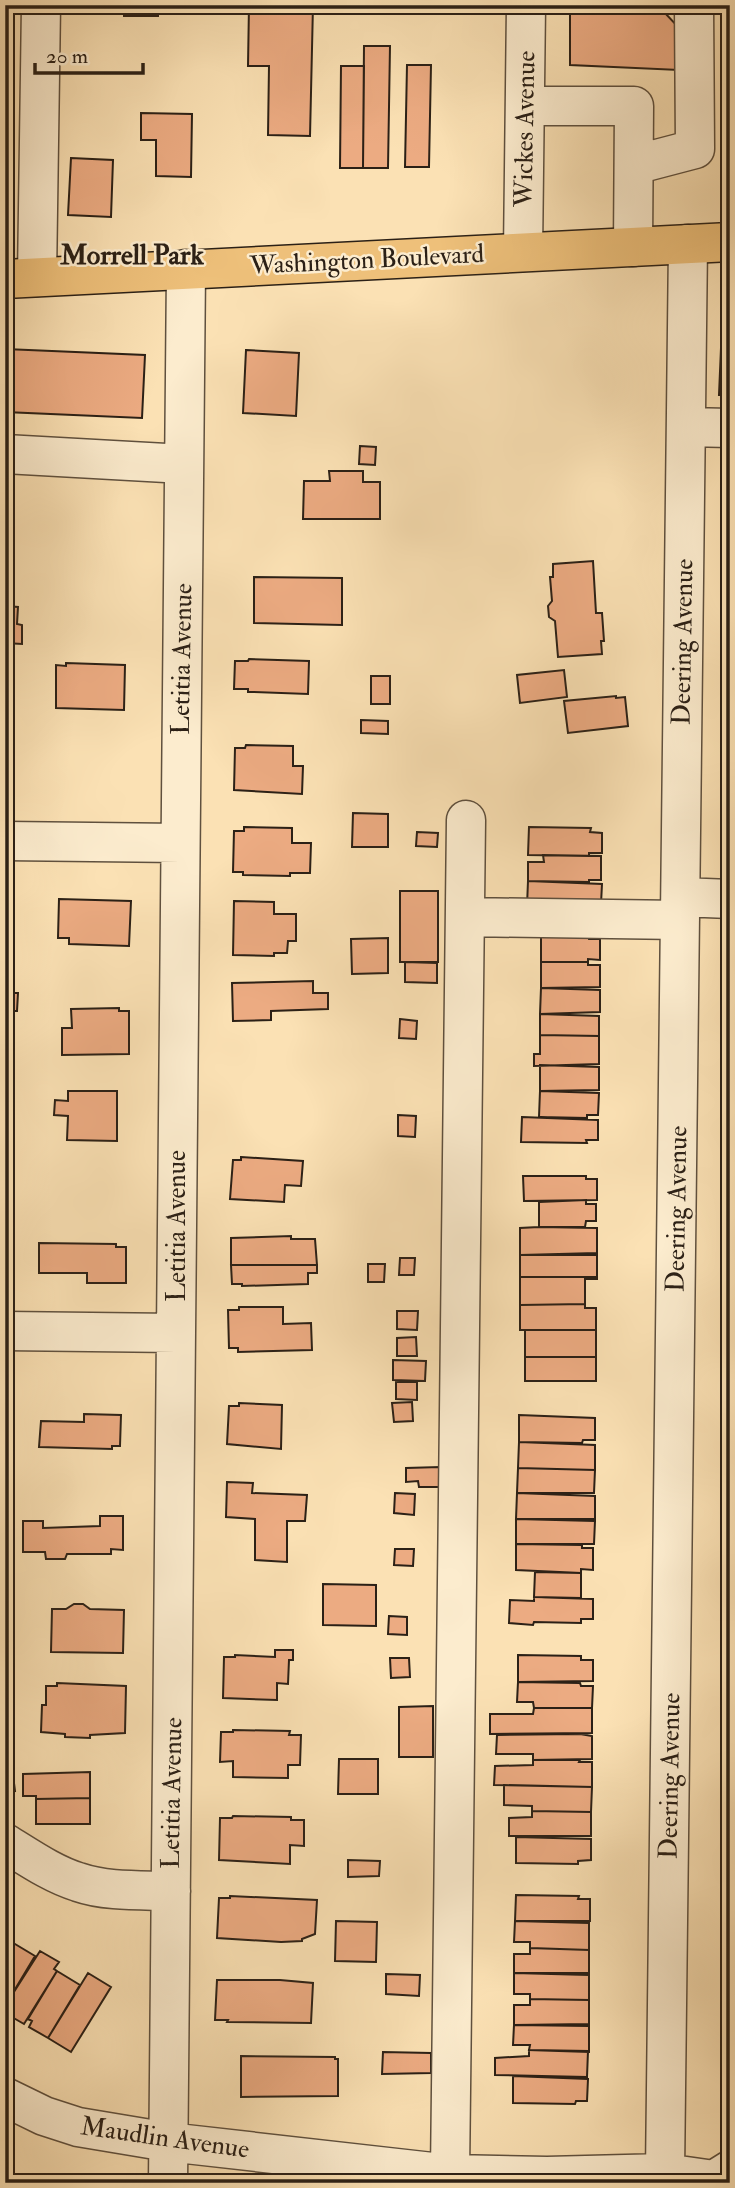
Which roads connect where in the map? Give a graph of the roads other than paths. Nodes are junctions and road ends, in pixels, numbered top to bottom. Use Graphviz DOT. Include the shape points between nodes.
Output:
graph roads {
  1 [pos="41,5"];
  2 [pos="526,5"];
  3 [pos="694,5"];
  4 [pos="525,106"];
  5 [pos="634,165"];
  6 [pos="730,242"];
  7 [pos="688,244"];
  8 [pos="633,247"];
  9 [pos="523,252"];
  10 [pos="186,269"];
  11 [pos="21,278"];
  12 [pos="686,427"];
  13 [pos="730,428"];
  14 [pos="5,454"];
  15 [pos="184,464"];
  16 [pos="466,820"];
  17 [pos="5,841"];
  18 [pos="180,843"];
  19 [pos="730,899"];
  20 [pos="680,909"];
  21 [pos="465,916"];
  22 [pos="5,1331"];
  23 [pos="176,1333"];
  24 [pos="5,1843"];
  25 [pos="171,1891"];
  26 [pos="5,2097"];
  27 [pos="168,2142"];
  28 [pos="730,2170"];
  29 [pos="665,2173"];
  30 [pos="366,2174"];
  31 [pos="450,2174"];
  32 [pos="168,2183"];
  1 -- 11 [label="street"];
  2 -- 4 [label="street, Wickes Avenue"];
  3 -- 5 [label="street" via="695,149"];
  4 -- 5 [label="street" via="634,106"];
  4 -- 9 [label="street, Wickes Avenue"];
  5 -- 8 [label="street"];
  6 -- 7 [label="main road, Washington Boulevard"];
  7 -- 8 [label="main road, Washington Boulevard"];
  7 -- 12 [label="street, Deering Avenue"];
  8 -- 9 [label="main road, Washington Boulevard"];
  9 -- 10 [label="main road, Washington Boulevard"];
  10 -- 11 [label="main road, Washington Boulevard"];
  10 -- 15 [label="street, Letitia Avenue"];
  12 -- 13 [label="street"];
  12 -- 20 [label="street, Deering Avenue"];
  14 -- 15 [label="street"];
  15 -- 18 [label="street, Letitia Avenue"];
  16 -- 21 [label="street"];
  17 -- 18 [label="street"];
  18 -- 23 [label="street, Letitia Avenue"];
  19 -- 20 [label="street"];
  20 -- 21 [label="street"];
  20 -- 29 [label="street, Deering Avenue"];
  21 -- 31 [label="street"];
  22 -- 23 [label="street"];
  23 -- 25 [label="street, Letitia Avenue"];
  24 -- 25 [label="street" via="78,1882 106,1889"];
  25 -- 27 [label="street, Letitia Avenue"];
  26 -- 27 [label="street, Maudlin Avenue" via="78,2127"];
  27 -- 30 [label="street, Maudlin Avenue"];
  27 -- 32 [label="street, Letitia Avenue"];
  28 -- 29 [label="street, Maudlin Avenue" via="714,2180"];
  29 -- 31 [label="street, Maudlin Avenue"];
  30 -- 31 [label="street, Maudlin Avenue"];
}
